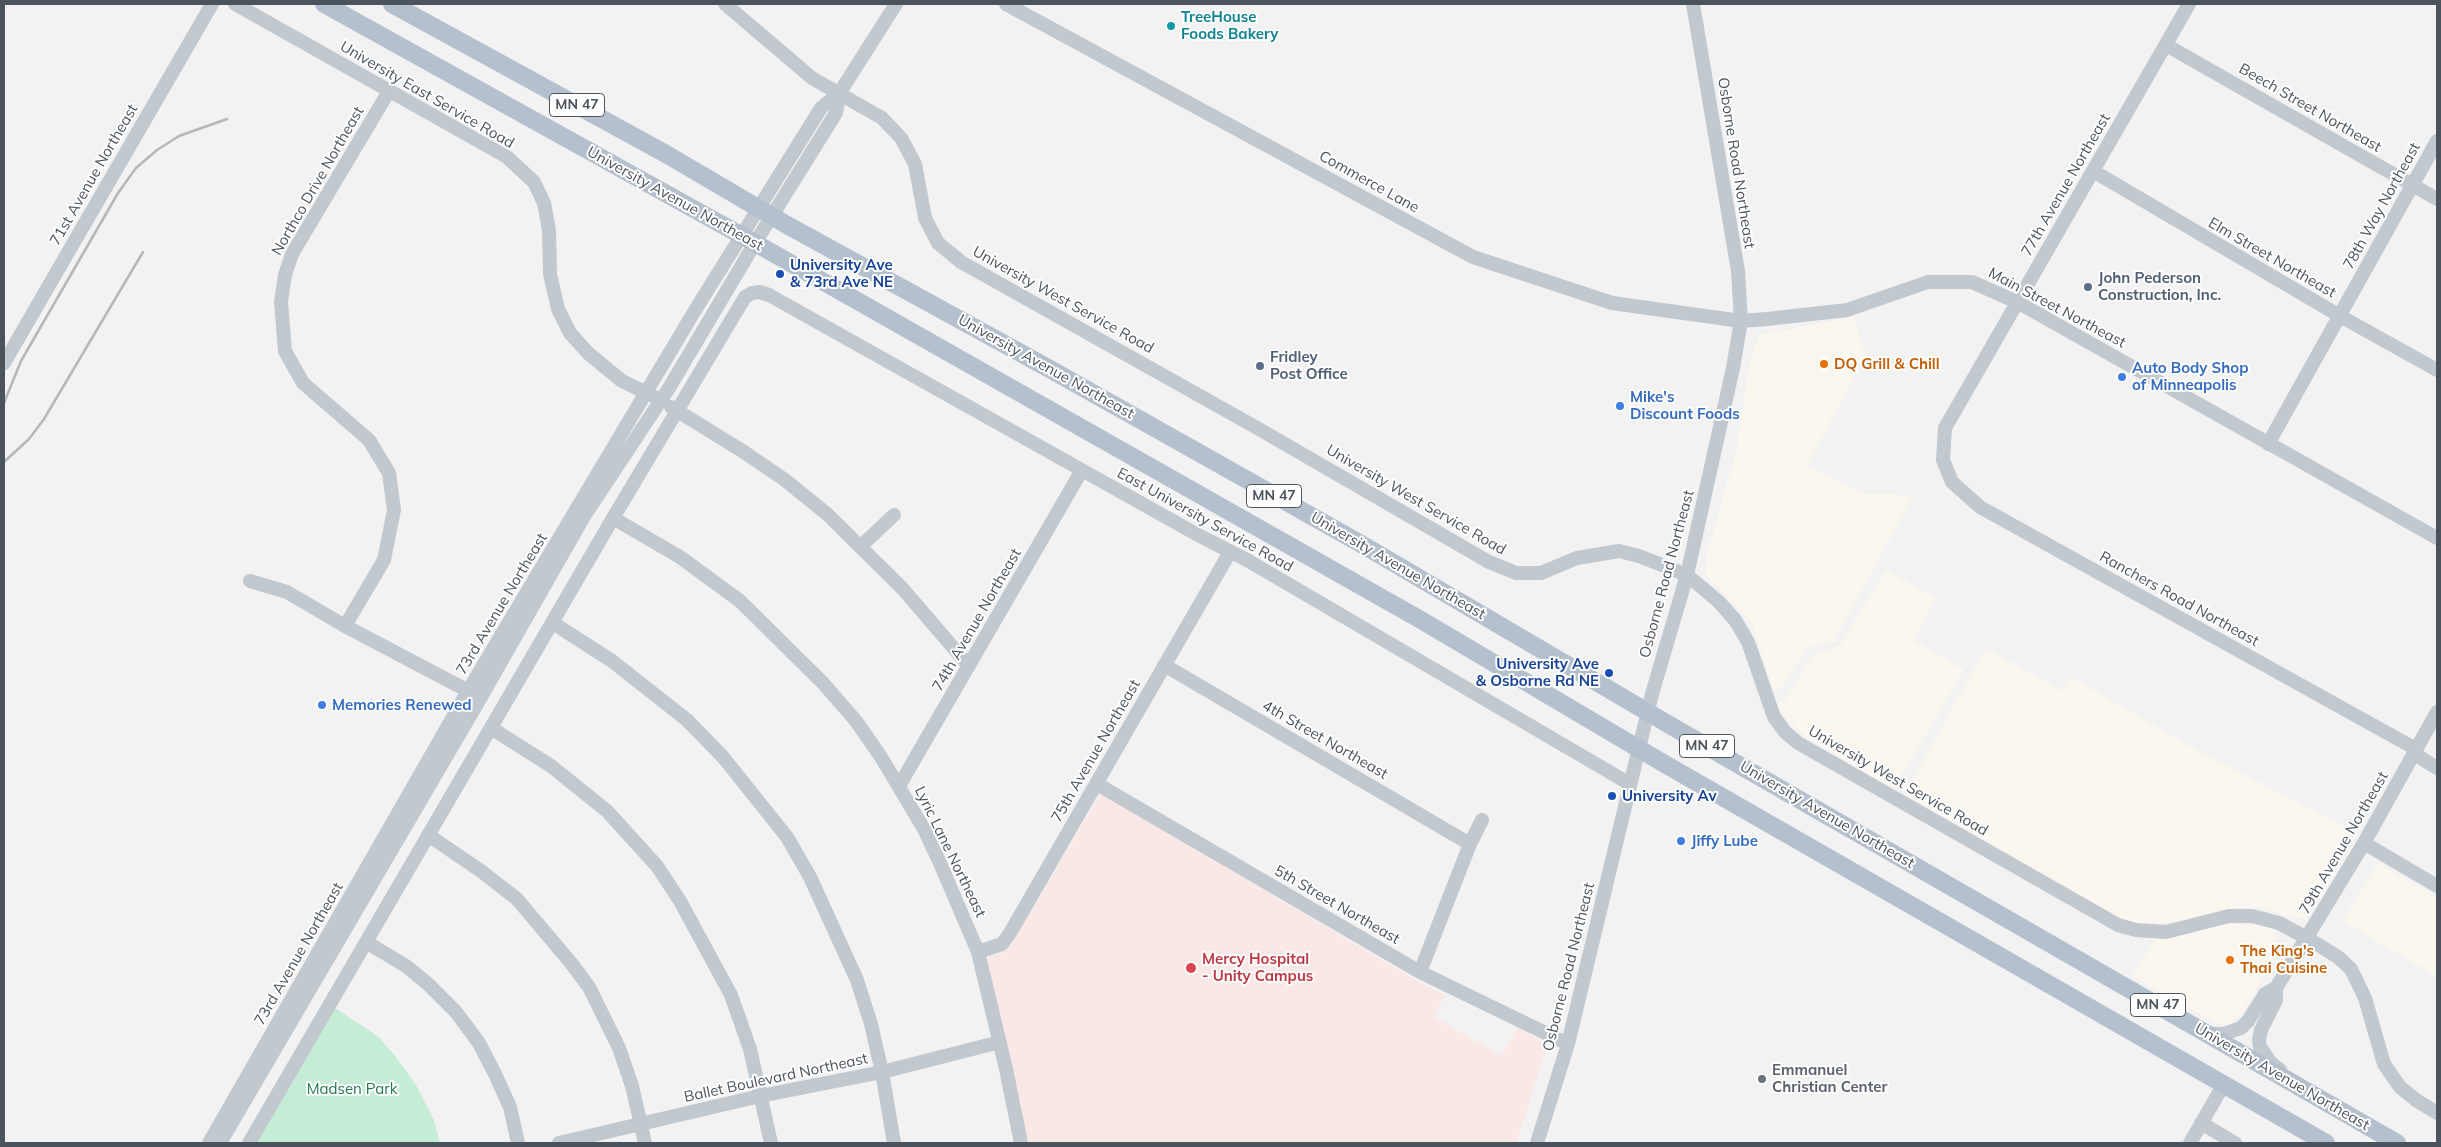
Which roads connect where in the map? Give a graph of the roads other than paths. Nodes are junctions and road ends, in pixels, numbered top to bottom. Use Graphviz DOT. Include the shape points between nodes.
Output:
graph roads {
  1 [pos="212,4"];
  2 [pos="235,4"];
  3 [pos="324,4"];
  4 [pos="392,4"];
  5 [pos="725,4"];
  6 [pos="896,4"];
  7 [pos="1006,4"];
  8 [pos="1693,4"];
  9 [pos="2187,5"];
  10 [pos="2166,45"];
  11 [pos="389,91"];
  12 [pos="840,92"];
  13 [pos="2437,141"];
  14 [pos="2093,172"];
  15 [pos="2413,185"];
  16 [pos="2437,199"];
  17 [pos="766,212"];
  18 [pos="748,240"];
  19 [pos="2018,302"];
  20 [pos="2340,316"];
  21 [pos="1741,321"];
  22 [pos="4,363"];
  23 [pos="2437,370"];
  24 [pos="646,392"];
  25 [pos="660,401"];
  26 [pos="678,412"];
  27 [pos="2268,444"];
  28 [pos="1944,460"];
  29 [pos="1082,470"];
  30 [pos="894,515"];
  31 [pos="614,518"];
  32 [pos="2437,538"];
  33 [pos="861,546"];
  34 [pos="1230,552"];
  35 [pos="1687,575"];
  36 [pos="250,581"];
  37 [pos="553,623"];
  38 [pos="345,626"];
  39 [pos="1164,665"];
  40 [pos="969,666"];
  41 [pos="475,695"];
  42 [pos="1648,712"];
  43 [pos="2437,712"];
  44 [pos="490,728"];
  45 [pos="1639,748"];
  46 [pos="2415,751"];
  47 [pos="2437,768"];
  48 [pos="1097,784"];
  49 [pos="1630,784"];
  50 [pos="899,786"];
  51 [pos="1482,820"];
  52 [pos="428,835"];
  53 [pos="1470,844"];
  54 [pos="2364,844"];
  55 [pos="2437,886"];
  56 [pos="2307,938"];
  57 [pos="366,942"];
  58 [pos="978,952"];
  59 [pos="1420,972"];
  60 [pos="2276,988"];
  61 [pos="2209,1034"];
  62 [pos="1000,1042"];
  63 [pos="1568,1044"];
  64 [pos="882,1072"];
  65 [pos="2224,1084"];
  66 [pos="760,1096"];
  67 [pos="2325,1102"];
  68 [pos="2437,1112"];
  69 [pos="2201,1123"];
  70 [pos="641,1124"];
  71 [pos="209,1143"];
  72 [pos="220,1143"];
  73 [pos="249,1143"];
  74 [pos="518,1143"];
  75 [pos="559,1143"];
  76 [pos="645,1143"];
  77 [pos="771,1143"];
  78 [pos="894,1143"];
  79 [pos="1021,1143"];
  80 [pos="1537,1143"];
  81 [pos="2190,1143"];
  82 [pos="2235,1143"];
  83 [pos="2326,1143"];
  84 [pos="2396,1143"];
  1 -- 22 [label="street, 71st Avenue Northeast"];
  2 -- 11 [label="street, University East Service Road"];
  3 -- 18 [label="main road, University Avenue Northeast / MN 47"];
  4 -- 17 [label="main road, University Avenue Northeast / MN 47"];
  5 -- 12 [label="street, University West Service Road" via="812,78"];
  6 -- 12 [label="street, 73rd Avenue Northeast"];
  7 -- 21 [label="street, Commerce Lane" via="1474,257 1612,303"];
  8 -- 21 [label="street, Osborne Road Northeast" via="1738,271"];
  9 -- 10 [label="street, 77th Avenue Northeast"];
  10 -- 14 [label="street, 77th Avenue Northeast"];
  10 -- 15 [label="street, Beech Street Northeast"];
  11 -- 24 [label="street, University East Service Road" via="507,157 534,182 544,203 549,230 550,274 558,308 570,333 588,353 622,380"];
  11 -- 38 [label="street, Northco Drive Northeast" via="292,254 284,276 281,302 284,351 303,383 369,440 389,473 394,510 384,560"];
  12 -- 17 [label="street, 73rd Avenue Northeast" via="836,113"];
  12 -- 35 [label="street, University West Service Road" via="882,118 901,138 915,164 925,218 938,243 960,262 1251,424 1488,562 1516,573 1541,573 1577,558 1618,552 1639,556"];
  13 -- 15 [label="street, 78th Way Northeast"];
  14 -- 19 [label="street, 77th Avenue Northeast"];
  14 -- 20 [label="street, Elm Street Northeast"];
  15 -- 16 [label="street, Beech Street Northeast"];
  15 -- 20 [label="street, 78th Way Northeast"];
  17 -- 18 [label="street, 73rd Avenue Northeast"];
  17 -- 42 [label="main road, University Avenue Northeast / MN 47" via="1338,531"];
  18 -- 24 [label="street, 73rd Avenue Northeast"];
  18 -- 25 [label="street, 73rd Avenue Northeast"];
  18 -- 45 [label="main road, University Avenue Northeast / MN 47" via="1421,620"];
  19 -- 21 [label="street, Main Street Northeast" via="1972,282 1928,282 1847,310"];
  19 -- 27 [label="street, Main Street Northeast"];
  19 -- 28 [label="street, 77th Avenue Northeast" via="1945,428"];
  20 -- 23 [label="street, Elm Street Northeast"];
  20 -- 27 [label="street, 78th Way Northeast"];
  21 -- 35 [label="street, Osborne Road Northeast"];
  24 -- 25 [label="street, University East Service Road"];
  24 -- 41 [label="street, 73rd Avenue Northeast"];
  25 -- 26 [label="street, University East Service Road"];
  25 -- 41 [label="street, 73rd Avenue Northeast" via="583,518"];
  26 -- 29 [label="street, East University Service Road" via="745,297 760,292"];
  26 -- 31 [label="street"];
  26 -- 33 [label="street, University East Service Road" via="785,480"];
  27 -- 32 [label="street, Main Street Northeast"];
  28 -- 46 [label="street, Ranchers Road Northeast" via="1952,482 1980,507"];
  29 -- 34 [label="street, East University Service Road"];
  29 -- 40 [label="street, 74th Avenue Northeast"];
  30 -- 33 [label="street"];
  31 -- 37 [label="street"];
  31 -- 50 [label="street, Lyric Lane Northeast" via="680,557 745,607 823,683 856,721"];
  33 -- 40 [label="street, University East Service Road"];
  34 -- 39 [label="street, 75th Avenue Northeast"];
  34 -- 49 [label="street, East University Service Road"];
  35 -- 42 [label="street, Osborne Road Northeast"];
  35 -- 56 [label="street, University West Service Road" via="1735,620 1748,642 1774,717 1798,743 2118,925 2166,932 2229,916 2252,916 2279,923"];
  36 -- 38 [label="street" via="287,592"];
  37 -- 44 [label="street"];
  37 -- 64 [label="street" via="612,661 687,720 723,757 787,837 810,877 857,980"];
  38 -- 41 [label="street"];
  39 -- 48 [label="street, 75th Avenue Northeast"];
  39 -- 53 [label="street, 4th Street Northeast"];
  40 -- 50 [label="street, 74th Avenue Northeast"];
  41 -- 71 [label="street, 73rd Avenue Northeast"];
  41 -- 72 [label="street, 73rd Avenue Northeast"];
  42 -- 45 [label="street, Osborne Road Northeast"];
  42 -- 61 [label="main road, University Avenue Northeast / MN 47"];
  43 -- 46 [label="street, 79th Avenue Northeast"];
  44 -- 52 [label="street"];
  44 -- 66 [label="street" via="550,766 600,805 657,866 680,901 731,995 750,1049"];
  45 -- 49 [label="street, Osborne Road Northeast"];
  45 -- 65 [label="main road, University Avenue Northeast / MN 47"];
  46 -- 47 [label="street, Ranchers Road Northeast"];
  46 -- 54 [label="street, 79th Avenue Northeast"];
  48 -- 58 [label="street, 75th Avenue Northeast" via="1010,934 1002,944"];
  48 -- 59 [label="street, 5th Street Northeast"];
  49 -- 63 [label="street, Osborne Road Northeast"];
  50 -- 58 [label="street, Lyric Lane Northeast" via="940,863"];
  51 -- 53 [label="street"];
  52 -- 57 [label="street"];
  52 -- 70 [label="street" via="517,898 589,987 619,1048"];
  53 -- 59 [label="street"];
  54 -- 55 [label="street"];
  54 -- 56 [label="street, 79th Avenue Northeast"];
  56 -- 60 [label="street, 79th Avenue Northeast"];
  56 -- 68 [label="street, University West Service Road" via="2351,969 2365,998 2375,1038 2388,1070 2400,1087"];
  57 -- 73 [label="street"];
  57 -- 74 [label="street" via="406,966 456,1012 479,1043 496,1074 510,1107"];
  58 -- 62 [label="street, Lyric Lane Northeast"];
  59 -- 63 [label="street, 5th Street Northeast"];
  60 -- 61 [label="street, 79th Avenue Northeast" via="2265,994 2241,1028 2224,1034"];
  60 -- 67 [label="street, 79th Avenue Northeast" via="2276,1000 2261,1030 2260,1047 2270,1062"];
  61 -- 67 [label="main road, University Avenue Northeast / MN 47"];
  62 -- 64 [label="street, Ballet Boulevard Northeast"];
  62 -- 79 [label="street, Lyric Lane Northeast"];
  63 -- 80 [label="street, Osborne Road Northeast"];
  64 -- 66 [label="street, Ballet Boulevard Northeast"];
  64 -- 78 [label="street"];
  65 -- 69 [label="street"];
  65 -- 83 [label="main road, University Avenue Northeast / MN 47"];
  66 -- 70 [label="street, Ballet Boulevard Northeast"];
  66 -- 77 [label="street"];
  67 -- 84 [label="main road, University Avenue Northeast / MN 47"];
  69 -- 81 [label="street"];
  69 -- 82 [label="street"];
  70 -- 75 [label="street, Ballet Boulevard Northeast"];
  70 -- 76 [label="street"];
}
